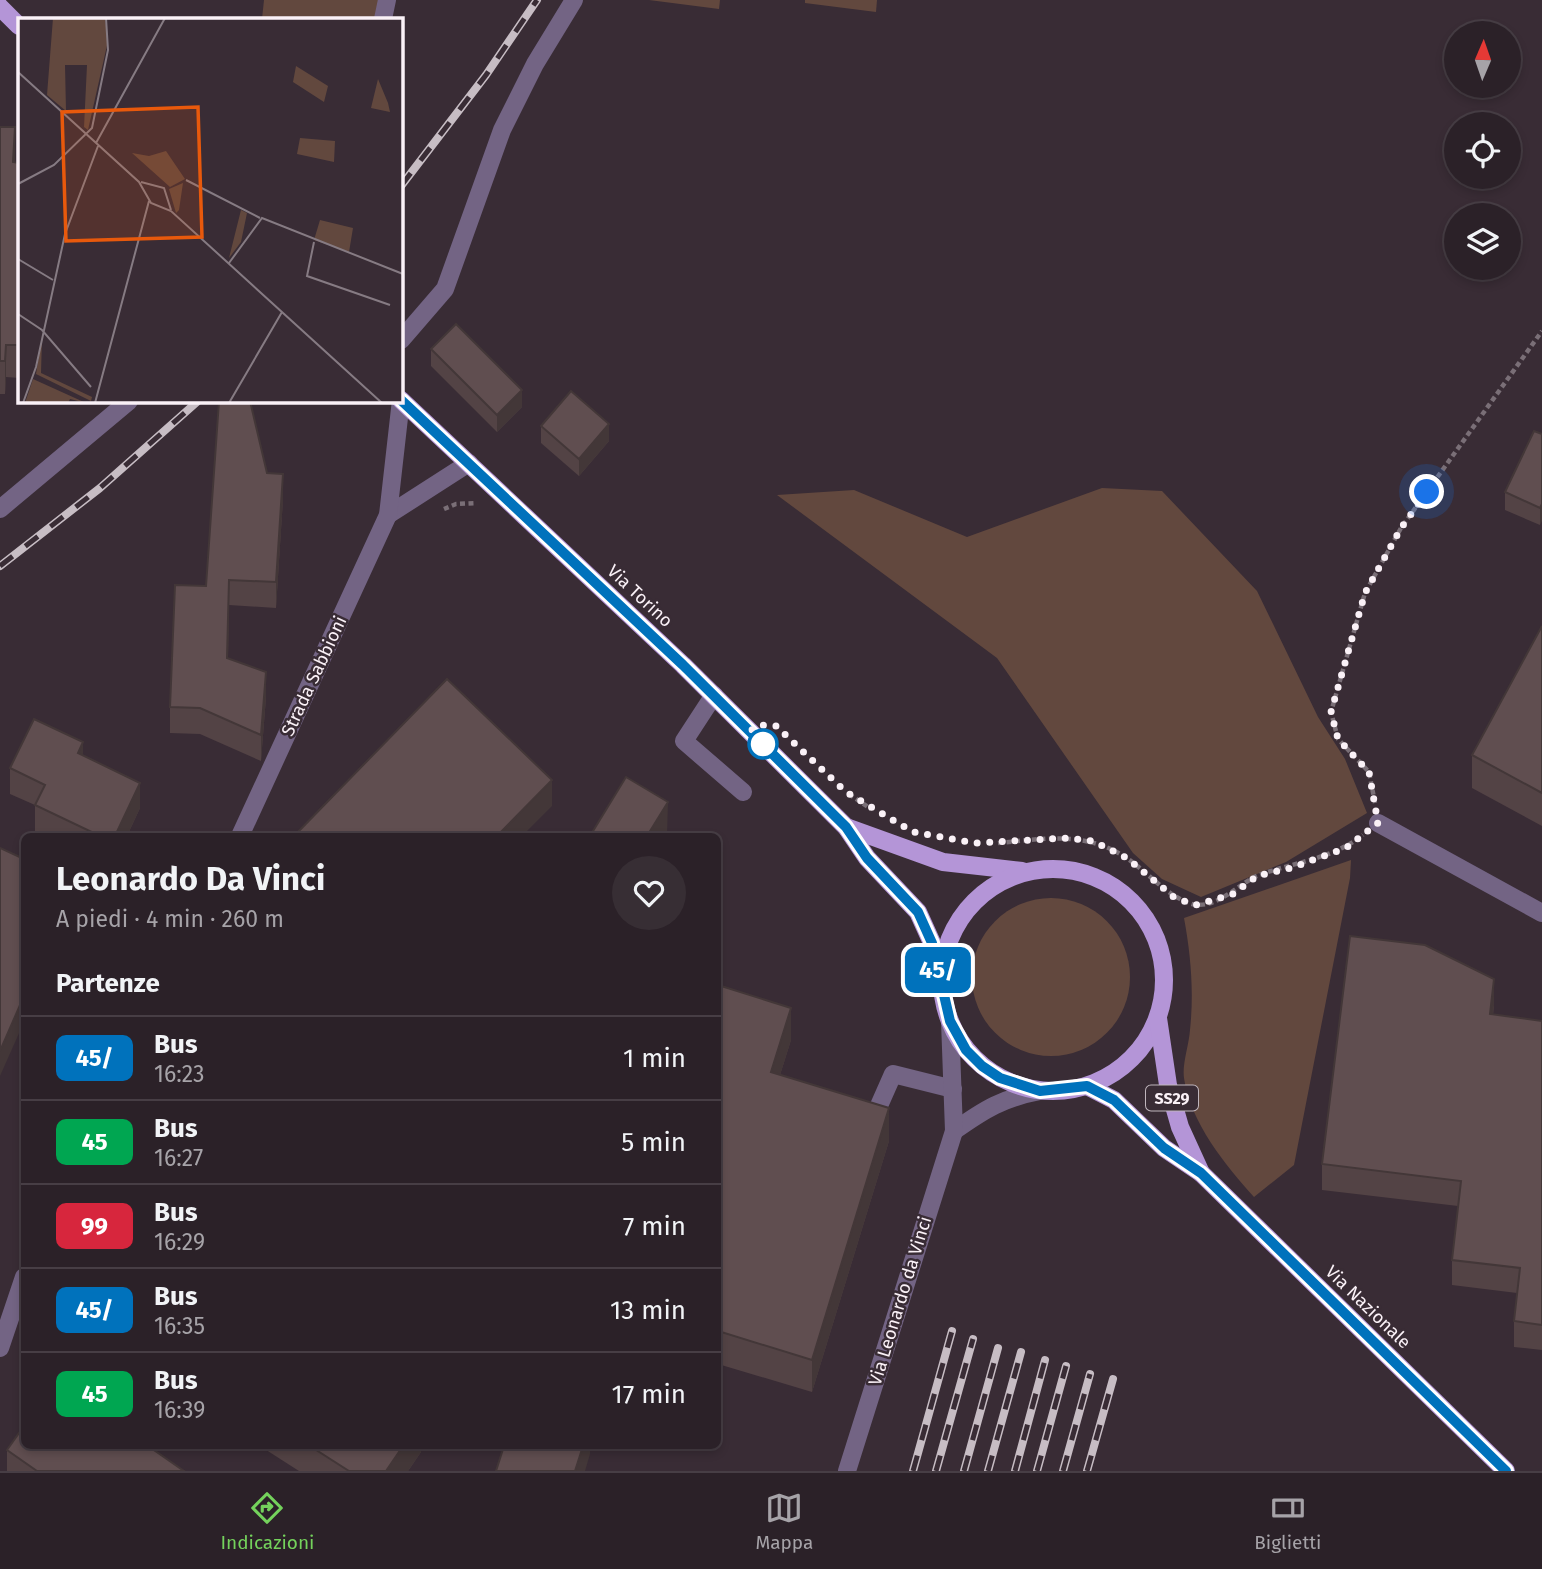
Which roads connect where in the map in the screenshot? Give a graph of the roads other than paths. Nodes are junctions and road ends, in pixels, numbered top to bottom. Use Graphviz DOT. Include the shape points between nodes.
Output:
graph roads {
  1 [pos="387,0"];
  2 [pos="574,0"];
  3 [pos="0,7"];
  4 [pos="383,18"];
  5 [pos="18,25"];
  6 [pos="402,339"];
  7 [pos="402,401"];
  8 [pos="128,402"];
  9 [pos="401,402"];
  10 [pos="469,463"];
  11 [pos="0,509"];
  12 [pos="388,515"];
  13 [pos="714,695"];
  14 [pos="743,792"];
  15 [pos="1378,823"];
  16 [pos="846,827"];
  17 [pos="241,833"];
  18 [pos="1030,872"];
  19 [pos="1542,913"];
  20 [pos="942,989"];
  21 [pos="1158,1018"];
  22 [pos="950,1021"];
  23 [pos="1087,1086"];
  24 [pos="953,1088"];
  25 [pos="1040,1091"];
  26 [pos="874,1117"];
  27 [pos="954,1131"];
  28 [pos="1201,1173"];
  29 [pos="21,1286"];
  30 [pos="0,1348"];
  31 [pos="847,1471"];
  32 [pos="1506,1471"];
  1 -- 4 [label="street"];
  2 -- 6 [label="street" via="502,130 445,289"];
  3 -- 5 [label="main road"];
  7 -- 10 [label="main road, Via Torino"];
  8 -- 11 [label="street"];
  9 -- 12 [label="street, Strada Sabbioni"];
  10 -- 12 [label="street"];
  10 -- 13 [label="main road, Via Torino"];
  12 -- 17 [label="street, Strada Sabbioni"];
  13 -- 14 [label="street" via="684,741"];
  13 -- 16 [label="main road, Via Torino"];
  15 -- 19 [label="street"];
  16 -- 18 [label="main road, Via Torino" via="943,862"];
  16 -- 20 [label="main road, Via Torino" via="867,858 918,912 932,943"];
  18 -- 20 [label="main road" via="991,888 964,912 947,946"];
  18 -- 21 [label="main road" via="1076,872 1099,879 1131,901 1154,933 1163,964"];
  20 -- 22 [label="main road"];
  21 -- 23 [label="main road" via="1144,1045 1123,1066"];
  21 -- 28 [label="main road, Via Nazionale / SS29" via="1168,1085 1180,1127"];
  22 -- 24 [label="street, Via Leonardo da Vinci"];
  22 -- 25 [label="main road" via="966,1050 982,1066 1000,1078"];
  23 -- 25 [label="main road"];
  23 -- 28 [label="main road, Via Nazionale / SS29" via="1114,1100 1164,1148"];
  24 -- 26 [label="street" via="892,1074"];
  24 -- 27 [label="street, Via Leonardo da Vinci"];
  25 -- 27 [label="street" via="1010,1096"];
  27 -- 31 [label="street, Via Leonardo da Vinci"];
  28 -- 32 [label="main road, Via Nazionale / SS29"];
  29 -- 30 [label="street"];
}
